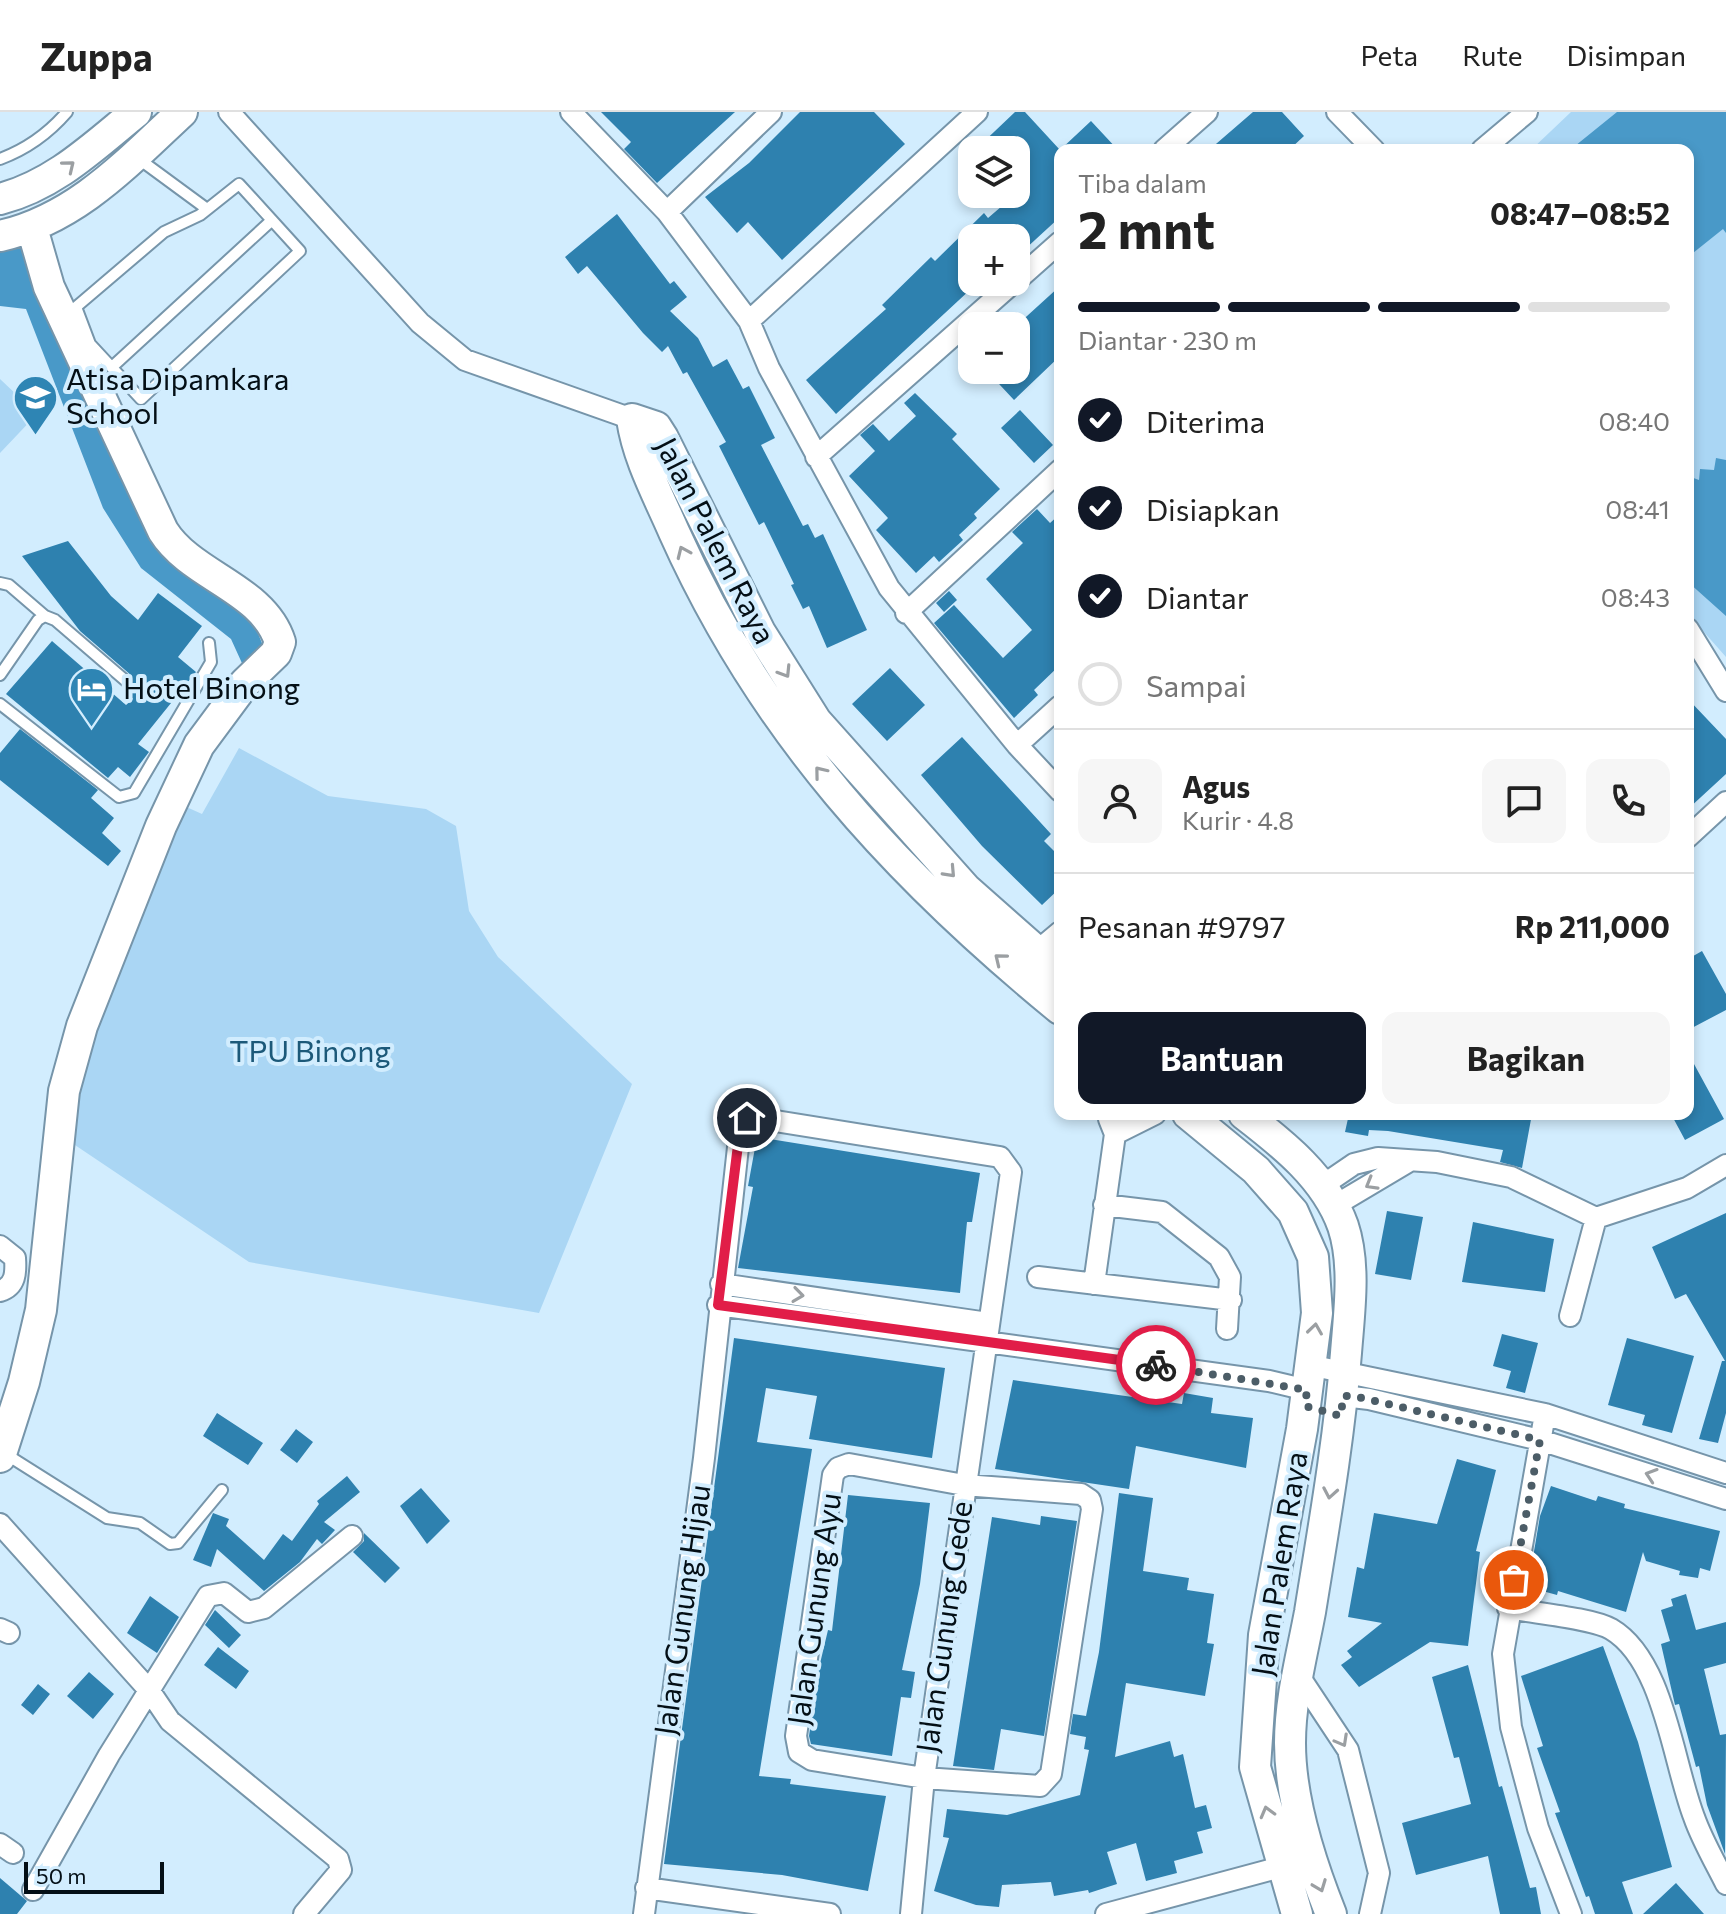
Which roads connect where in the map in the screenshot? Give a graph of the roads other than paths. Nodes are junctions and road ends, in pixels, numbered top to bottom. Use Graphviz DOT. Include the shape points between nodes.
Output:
graph roads {
  1 [pos="67,112"];
  2 [pos="136,112"];
  3 [pos="148,112"];
  4 [pos="182,112"];
  5 [pos="229,112"];
  6 [pos="571,112"];
  7 [pos="771,112"];
  8 [pos="977,112"];
  9 [pos="1207,112"];
  10 [pos="1337,112"];
  11 [pos="1527,112"];
  12 [pos="1171,144"];
  13 [pos="1368,144"];
  14 [pos="1489,144"];
  15 [pos="135,155"];
  16 [pos="0,159"];
  17 [pos="0,199"];
  18 [pos="207,209"];
  19 [pos="667,212"];
  20 [pos="271,221"];
  21 [pos="32,228"];
  22 [pos="0,236"];
  23 [pos="1054,247"];
  24 [pos="1030,268"];
  25 [pos="998,296"];
  26 [pos="749,321"];
  27 [pos="112,367"];
  28 [pos="632,419"];
  29 [pos="816,457"];
  30 [pos="1054,476"];
  31 [pos="0,583"];
  32 [pos="906,613"];
  33 [pos="45,616"];
  34 [pos="1694,639"];
  35 [pos="209,643"];
  36 [pos="0,675"];
  37 [pos="126,681"];
  38 [pos="1726,691"];
  39 [pos="0,704"];
  40 [pos="1054,711"];
  41 [pos="1017,745"];
  42 [pos="1054,785"];
  43 [pos="1726,802"];
  44 [pos="1694,831"];
  45 [pos="1054,937"];
  46 [pos="1035,953"];
  47 [pos="1054,967"];
  48 [pos="1054,1004"];
  49 [pos="1195,1120"];
  50 [pos="1252,1120"];
  51 [pos="1115,1123"];
  52 [pos="1408,1162"];
  53 [pos="1726,1165"];
  54 [pos="1317,1181"];
  55 [pos="1104,1205"];
  56 [pos="1334,1206"];
  57 [pos="1596,1218"];
  58 [pos="0,1246"];
  59 [pos="1038,1277"];
  60 [pos="1094,1284"];
  61 [pos="0,1291"];
  62 [pos="719,1295"];
  63 [pos="1231,1300"];
  64 [pos="1570,1316"];
  65 [pos="1227,1329"];
  66 [pos="986,1331"];
  67 [pos="1307,1387"];
  68 [pos="1343,1394"];
  69 [pos="1545,1414"];
  70 [pos="1540,1440"];
  71 [pos="1,1454"];
  72 [pos="1726,1473"];
  73 [pos="964,1485"];
  74 [pos="222,1490"];
  75 [pos="1726,1499"];
  76 [pos="0,1524"];
  77 [pos="352,1536"];
  78 [pos="1508,1608"];
  79 [pos="1299,1676"];
  80 [pos="149,1690"];
  81 [pos="924,1778"];
  82 [pos="1281,1867"];
  83 [pos="1726,1884"];
  84 [pos="646,1888"];
  85 [pos="33,1890"];
  86 [pos="304,1914"];
  87 [pos="644,1914"];
  88 [pos="830,1914"];
  89 [pos="911,1914"];
  90 [pos="1106,1914"];
  91 [pos="1297,1914"];
  92 [pos="1331,1914"];
  93 [pos="1370,1914"];
  94 [pos="1571,1914"];
  1 -- 16 [label="lane" via="22,151"];
  2 -- 3 [label="street"];
  17 -- 2 [label="street, one-way" via="57,176"];
  4 -- 15 [label="street"];
  5 -- 28 [label="street" via="452,352"];
  6 -- 19 [label="street"];
  7 -- 19 [label="street"];
  8 -- 26 [label="street"];
  9 -- 12 [label="street"];
  10 -- 13 [label="street"];
  11 -- 14 [label="street"];
  15 -- 18 [label="lane"];
  15 -- 21 [label="street" via="82,201"];
  18 -- 20 [label="lane" via="239,184"];
  18 -- 27 [label="lane" via="164,232 76,307 90,344"];
  19 -- 26 [label="street"];
  20 -- 27 [label="lane"];
  20 -- 27 [label="lane" via="300,251 171,372 141,399"];
  21 -- 22 [label="street"];
  21 -- 71 [label="street" via="49,287 163,531 180,550 265,613 280,642 199,745 82,1026 64,1091 41,1310"];
  23 -- 24 [label="street"];
  25 -- 29 [label="street"];
  26 -- 29 [label="street"];
  28 -- 46 [label="street, Jalan Palem Raya, one-way" via="656,427 663,438 760,632 816,721 966,889"];
  48 -- 28 [label="street, Jalan Palem Raya, one-way" via="974,938 858,819 776,716 703,597 640,454"];
  29 -- 32 [label="street"];
  30 -- 32 [label="street"];
  31 -- 33 [label="lane"];
  32 -- 41 [label="street"];
  33 -- 36 [label="lane"];
  33 -- 37 [label="lane"];
  34 -- 38 [label="street"];
  35 -- 39 [label="lane" via="211,662 134,793 126,796 119,797"];
  40 -- 41 [label="street"];
  41 -- 42 [label="street"];
  43 -- 44 [label="street"];
  45 -- 46 [label="street"];
  46 -- 47 [label="street, Jalan Palem Raya"];
  67 -- 49 [label="street, Jalan Palem Raya, one-way" via="1317,1313 1313,1257 1293,1212 1256,1170"];
  50 -- 54 [label="street, Jalan Palem Raya"];
  51 -- 55 [label="street"];
  52 -- 54 [label="street" via="1378,1158"];
  52 -- 56 [label="street, one-way"];
  52 -- 57 [label="street" via="1437,1162 1511,1177"];
  53 -- 57 [label="street" via="1687,1188"];
  54 -- 56 [label="street, Jalan Palem Raya"];
  55 -- 60 [label="street"];
  55 -- 63 [label="street" via="1162,1212 1219,1257 1230,1277"];
  56 -- 68 [label="street, Jalan Palem Raya" via="1349,1254"];
  57 -- 64 [label="street"];
  58 -- 61 [label="street" via="15,1258 16,1274"];
  59 -- 60 [label="street"];
  60 -- 63 [label="street"];
  62 -- 66 [label="street"];
  62 -- 66 [label="street, Jalan Gunung Hijau" via="740,1129 750,1117 1005,1161 1011,1177"];
  62 -- 84 [label="street, Jalan Gunung Hijau" via="704,1458"];
  63 -- 65 [label="street"];
  66 -- 67 [label="street"];
  66 -- 73 [label="street, Jalan Gunung Gede"];
  67 -- 68 [label="street"];
  67 -- 68 [label="street"];
  82 -- 67 [label="street, Jalan Palem Raya, one-way" via="1255,1767 1264,1635"];
  68 -- 69 [label="street"];
  68 -- 70 [label="street"];
  68 -- 79 [label="street, Jalan Palem Raya, one-way"];
  69 -- 70 [label="street"];
  69 -- 72 [label="street"];
  75 -- 70 [label="street, one-way"];
  70 -- 78 [label="street"];
  71 -- 74 [label="lane" via="107,1518 140,1523 170,1544 178,1543"];
  73 -- 81 [label="street, Jalan Gunung Gede"];
  73 -- 81 [label="street, Jalan Gunung Ayu" via="1081,1494 1092,1509 1048,1780 1040,1786"];
  73 -- 81 [label="street, Jalan Gunung Ayu" via="849,1464 833,1475 796,1736 799,1752 812,1760"];
  76 -- 80 [label="street"];
  77 -- 80 [label="street" via="264,1608 248,1612 224,1593 208,1596"];
  78 -- 83 [label="street" via="1608,1627 1626,1640 1656,1692 1694,1818"];
  78 -- 94 [label="street" via="1503,1654 1511,1727 1538,1828"];
  79 -- 92 [label="street, Jalan Palem Raya, one-way" via="1290,1746 1302,1822"];
  79 -- 93 [label="street, Jalan Palem Raya, one-way" via="1348,1750 1379,1873"];
  80 -- 85 [label="street"];
  80 -- 86 [label="street" via="170,1721 341,1862 341,1870"];
  81 -- 89 [label="street, Jalan Gunung Gede"];
  82 -- 90 [label="street"];
  82 -- 91 [label="street, Jalan Palem Raya"];
  84 -- 87 [label="street, Jalan Gunung Hijau"];
  84 -- 88 [label="street"];
}
